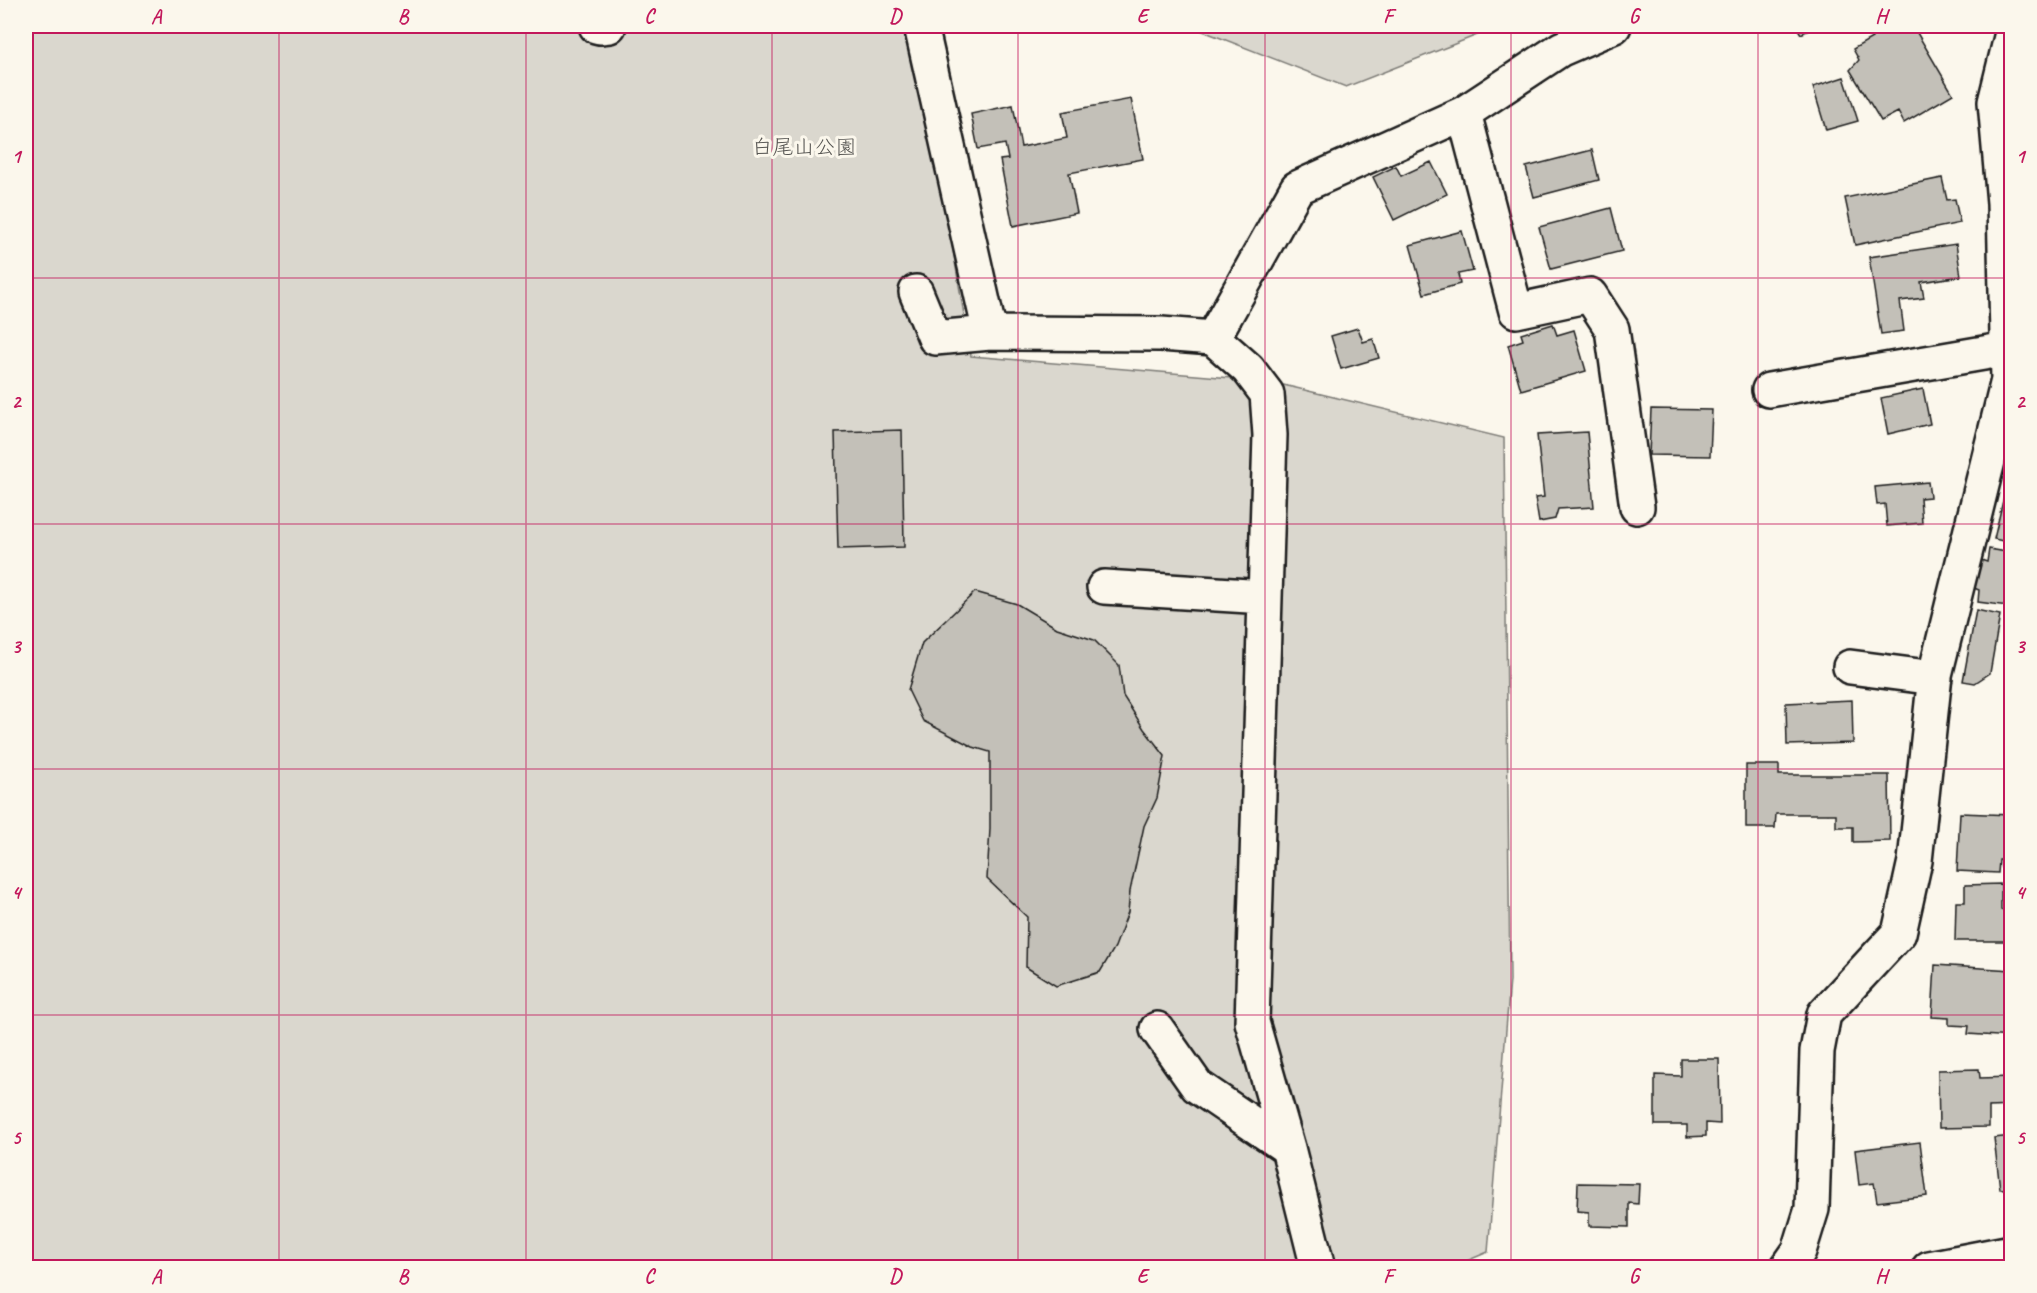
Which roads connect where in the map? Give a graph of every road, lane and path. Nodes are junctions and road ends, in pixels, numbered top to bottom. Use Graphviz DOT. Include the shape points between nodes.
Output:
graph roads {
  1 [pos="596,26"];
  2 [pos="609,26"];
  3 [pos="921,26"];
  4 [pos="1614,26"];
  5 [pos="2011,29"];
  6 [pos="1464,113"];
  7 [pos="2007,186"];
  8 [pos="916,292"];
  9 [pos="990,333"];
  10 [pos="1213,338"];
  11 [pos="2007,349"];
  12 [pos="1769,390"];
  13 [pos="1637,507"];
  14 [pos="1104,587"];
  15 [pos="1265,597"];
  16 [pos="1850,667"];
  17 [pos="1935,678"];
  18 [pos="1158,1029"];
  19 [pos="1288,1148"];
  20 [pos="2012,1252"];
  21 [pos="1318,1268"];
  22 [pos="1788,1268"];
  23 [pos="1929,1268"];
  1 -- 2 [label="street"];
  3 -- 9 [label="street"];
  4 -- 6 [label="street" via="1561,49"];
  5 -- 7 [label="street" via="1995,102"];
  6 -- 10 [label="street" via="1297,188"];
  6 -- 13 [label="street" via="1516,310 1590,295 1611,329"];
  7 -- 11 [label="street"];
  8 -- 9 [label="street" via="935,338"];
  9 -- 10 [label="street"];
  10 -- 15 [label="street" via="1248,369 1267,394 1270,435"];
  11 -- 12 [label="street"];
  11 -- 17 [label="street" via="2008,380"];
  14 -- 15 [label="street"];
  15 -- 19 [label="street" via="1252,1022"];
  16 -- 17 [label="street"];
  17 -- 22 [label="street" via="1915,861 1899,933 1824,1014 1817,1051 1812,1209 1799,1251"];
  18 -- 19 [label="street" via="1197,1086"];
  19 -- 21 [label="street"];
  20 -- 23 [label="street"];
}
